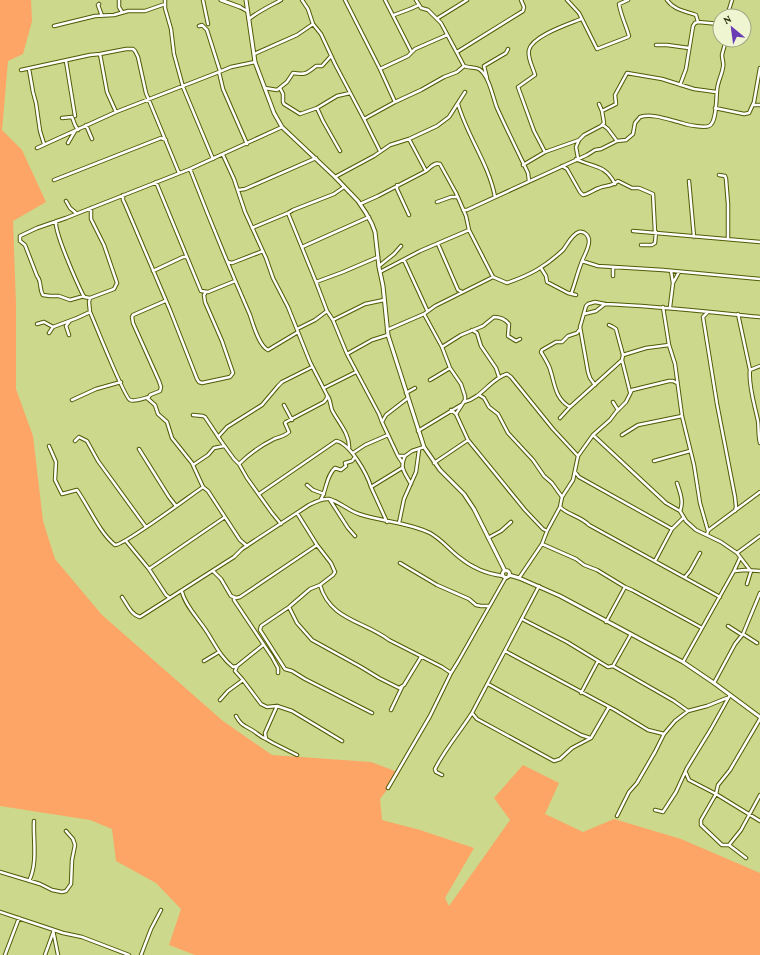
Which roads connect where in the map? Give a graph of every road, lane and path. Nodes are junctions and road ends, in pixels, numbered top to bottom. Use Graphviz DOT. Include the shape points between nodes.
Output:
graph roads {
  1 [pos="119,0"];
  2 [pos="165,0"];
  3 [pos="203,0"];
  4 [pos="221,0"];
  5 [pos="281,0"];
  6 [pos="302,0"];
  7 [pos="345,0"];
  8 [pos="385,0"];
  9 [pos="416,0"];
  10 [pos="467,0"];
  11 [pos="521,0"];
  12 [pos="567,0"];
  13 [pos="628,0"];
  14 [pos="667,0"];
  15 [pos="246,2"];
  16 [pos="99,4"];
  17 [pos="419,4"];
  18 [pos="164,5"];
  19 [pos="240,6"];
  20 [pos="247,11"];
  21 [pos="122,12"];
  22 [pos="394,15"];
  23 [pos="102,16"];
  24 [pos="438,18"];
  25 [pos="248,19"];
  26 [pos="581,19"];
  27 [pos="698,22"];
  28 [pos="712,23"];
  29 [pos="208,24"];
  30 [pos="312,25"];
  31 [pos="54,26"];
  32 [pos="199,26"];
  33 [pos="447,35"];
  34 [pos="656,45"];
  35 [pos="689,48"];
  36 [pos="724,48"];
  37 [pos="508,49"];
  38 [pos="411,51"];
  39 [pos="457,52"];
  40 [pos="100,54"];
  41 [pos="254,54"];
  42 [pos="331,56"];
  43 [pos="66,61"];
  44 [pos="255,62"];
  45 [pos="464,66"];
  46 [pos="760,68"];
  47 [pos="29,69"];
  48 [pos="380,69"];
  49 [pos="21,70"];
  50 [pos="219,72"];
  51 [pos="682,81"];
  52 [pos="488,82"];
  53 [pos="680,85"];
  54 [pos="684,86"];
  55 [pos="183,87"];
  56 [pos="265,88"];
  57 [pos="280,88"];
  58 [pos="466,92"];
  59 [pos="716,92"];
  60 [pos="350,93"];
  61 [pos="149,100"];
  62 [pos="396,102"];
  63 [pos="458,103"];
  64 [pos="599,104"];
  65 [pos="753,105"];
  66 [pos="760,105"];
  67 [pos="317,108"];
  68 [pos="716,108"];
  69 [pos="602,111"];
  70 [pos="116,112"];
  71 [pos="74,116"];
  72 [pos="62,118"];
  73 [pos="364,118"];
  74 [pos="86,125"];
  75 [pos="603,125"];
  76 [pos="282,127"];
  77 [pos="77,131"];
  78 [pos="92,139"];
  79 [pos="409,139"];
  80 [pos="166,140"];
  81 [pos="579,140"];
  82 [pos="617,141"];
  83 [pos="68,142"];
  84 [pos="44,144"];
  85 [pos="247,144"];
  86 [pos="37,148"];
  87 [pos="340,151"];
  88 [pos="380,152"];
  89 [pos="545,152"];
  90 [pos="223,155"];
  91 [pos="316,158"];
  92 [pos="213,159"];
  93 [pos="577,159"];
  94 [pos="524,164"];
  95 [pos="562,166"];
  96 [pos="190,169"];
  97 [pos="426,171"];
  98 [pos="179,173"];
  99 [pos="719,174"];
  100 [pos="335,177"];
  101 [pos="54,180"];
  102 [pos="529,181"];
  103 [pos="689,181"];
  104 [pos="156,182"];
  105 [pos="615,184"];
  106 [pos="398,186"];
  107 [pos="344,187"];
  108 [pos="393,188"];
  109 [pos="397,189"];
  110 [pos="238,190"];
  111 [pos="123,195"];
  112 [pos="455,195"];
  113 [pos="495,197"];
  114 [pos="66,201"];
  115 [pos="437,202"];
  116 [pos="360,204"];
  117 [pos="91,208"];
  118 [pos="463,210"];
  119 [pos="467,210"];
  120 [pos="76,214"];
  121 [pos="288,214"];
  122 [pos="409,215"];
  123 [pos="466,216"];
  124 [pos="369,217"];
  125 [pos="56,220"];
  126 [pos="252,228"];
  127 [pos="469,230"];
  128 [pos="633,231"];
  129 [pos="655,232"];
  130 [pos="694,237"];
  131 [pos="728,238"];
  132 [pos="760,242"];
  133 [pos="438,244"];
  134 [pos="401,246"];
  135 [pos="641,246"];
  136 [pos="302,247"];
  137 [pos="263,251"];
  138 [pos="378,256"];
  139 [pos="187,257"];
  140 [pos="404,260"];
  141 [pos="582,261"];
  142 [pos="228,262"];
  143 [pos="232,263"];
  144 [pos="230,267"];
  145 [pos="379,267"];
  146 [pos="613,267"];
  147 [pos="541,268"];
  148 [pos="153,270"];
  149 [pos="671,271"];
  150 [pos="380,272"];
  151 [pos="679,272"];
  152 [pos="613,276"];
  153 [pos="494,277"];
  154 [pos="760,279"];
  155 [pos="235,281"];
  156 [pos="316,282"];
  157 [pos="673,283"];
  158 [pos="458,290"];
  159 [pos="206,292"];
  160 [pos="462,292"];
  161 [pos="572,294"];
  162 [pos="457,295"];
  163 [pos="576,295"];
  164 [pos="84,296"];
  165 [pos="90,298"];
  166 [pos="384,300"];
  167 [pos="165,301"];
  168 [pos="605,304"];
  169 [pos="663,307"];
  170 [pos="670,307"];
  171 [pos="428,310"];
  172 [pos="327,311"];
  173 [pos="90,312"];
  174 [pos="708,312"];
  175 [pos="424,314"];
  176 [pos="584,314"];
  177 [pos="738,314"];
  178 [pos="760,317"];
  179 [pos="333,320"];
  180 [pos="70,321"];
  181 [pos="37,324"];
  182 [pos="609,325"];
  183 [pos="53,327"];
  184 [pos="297,329"];
  185 [pos="580,329"];
  186 [pos="387,330"];
  187 [pos="472,330"];
  188 [pos="298,332"];
  189 [pos="49,333"];
  190 [pos="69,334"];
  191 [pos="388,335"];
  192 [pos="520,339"];
  193 [pos="669,345"];
  194 [pos="442,347"];
  195 [pos="347,354"];
  196 [pos="623,355"];
  197 [pos="622,360"];
  198 [pos="760,366"];
  199 [pos="312,367"];
  200 [pos="450,368"];
  201 [pos="750,370"];
  202 [pos="356,372"];
  203 [pos="499,377"];
  204 [pos="430,380"];
  205 [pos="121,382"];
  206 [pos="677,383"];
  207 [pos="595,385"];
  208 [pos="324,388"];
  209 [pos="415,388"];
  210 [pos="406,393"];
  211 [pos="630,393"];
  212 [pos="478,394"];
  213 [pos="327,395"];
  214 [pos="465,396"];
  215 [pos="147,398"];
  216 [pos="408,398"];
  217 [pos="72,400"];
  218 [pos="470,400"];
  219 [pos="613,402"];
  220 [pos="463,403"];
  221 [pos="284,405"];
  222 [pos="570,407"];
  223 [pos="451,410"];
  224 [pos="618,410"];
  225 [pos="379,414"];
  226 [pos="456,414"];
  227 [pos="193,415"];
  228 [pos="386,415"];
  229 [pos="682,416"];
  230 [pos="560,418"];
  231 [pos="292,420"];
  232 [pos="382,422"];
  233 [pos="418,431"];
  234 [pos="388,435"];
  235 [pos="622,435"];
  236 [pos="593,436"];
  237 [pos="218,437"];
  238 [pos="468,440"];
  239 [pos="75,441"];
  240 [pos="760,443"];
  241 [pos="49,446"];
  242 [pos="224,446"];
  243 [pos="348,448"];
  244 [pos="424,448"];
  245 [pos="139,449"];
  246 [pos="419,450"];
  247 [pos="690,451"];
  248 [pos="354,454"];
  249 [pos="398,456"];
  250 [pos="405,456"];
  251 [pos="578,456"];
  252 [pos="654,461"];
  253 [pos="402,462"];
  254 [pos="434,463"];
  255 [pos="239,464"];
  256 [pos="193,465"];
  257 [pos="402,468"];
  258 [pos="575,472"];
  259 [pos="677,483"];
  260 [pos="410,484"];
  261 [pos="307,485"];
  262 [pos="203,487"];
  263 [pos="371,487"];
  264 [pos="760,492"];
  265 [pos="325,493"];
  266 [pos="259,494"];
  267 [pos="562,498"];
  268 [pos="321,499"];
  269 [pos="329,499"];
  270 [pos="176,506"];
  271 [pos="342,506"];
  272 [pos="560,507"];
  273 [pos="336,510"];
  274 [pos="680,511"];
  275 [pos="735,511"];
  276 [pos="297,513"];
  277 [pos="225,517"];
  278 [pos="683,518"];
  279 [pos="387,522"];
  280 [pos="511,522"];
  281 [pos="399,523"];
  282 [pos="281,524"];
  283 [pos="146,527"];
  284 [pos="672,529"];
  285 [pos="547,531"];
  286 [pos="708,531"];
  287 [pos="707,535"];
  288 [pos="355,536"];
  289 [pos="760,536"];
  290 [pos="488,538"];
  291 [pos="126,541"];
  292 [pos="542,544"];
  293 [pos="317,545"];
  294 [pos="247,546"];
  295 [pos="700,553"];
  296 [pos="737,553"];
  297 [pos="740,558"];
  298 [pos="655,561"];
  299 [pos="400,563"];
  300 [pos="149,569"];
  301 [pos="213,570"];
  302 [pos="750,570"];
  303 [pos="505,571"];
  304 [pos="734,571"];
  305 [pos="760,572"];
  306 [pos="506,576"];
  307 [pos="685,577"];
  308 [pos="519,578"];
  309 [pos="320,584"];
  310 [pos="748,584"];
  311 [pos="539,586"];
  312 [pos="625,587"];
  313 [pos="182,592"];
  314 [pos="760,593"];
  315 [pos="122,597"];
  316 [pos="234,597"];
  317 [pos="720,597"];
  318 [pos="171,598"];
  319 [pos="489,606"];
  320 [pos="289,607"];
  321 [pos="522,619"];
  322 [pos="606,622"];
  323 [pos="728,626"];
  324 [pos="702,628"];
  325 [pos="631,634"];
  326 [pos="743,635"];
  327 [pos="757,643"];
  328 [pos="264,645"];
  329 [pos="505,651"];
  330 [pos="219,652"];
  331 [pos="421,657"];
  332 [pos="204,661"];
  333 [pos="598,661"];
  334 [pos="683,662"];
  335 [pos="237,666"];
  336 [pos="613,666"];
  337 [pos="233,667"];
  338 [pos="235,671"];
  339 [pos="278,673"];
  340 [pos="451,673"];
  341 [pos="243,680"];
  342 [pos="714,683"];
  343 [pos="488,684"];
  344 [pos="402,687"];
  345 [pos="581,693"];
  346 [pos="730,695"];
  347 [pos="727,698"];
  348 [pos="220,700"];
  349 [pos="277,706"];
  350 [pos="609,707"];
  351 [pos="391,710"];
  352 [pos="688,711"];
  353 [pos="372,713"];
  354 [pos="472,713"];
  355 [pos="236,716"];
  356 [pos="760,718"];
  357 [pos="265,733"];
  358 [pos="664,734"];
  359 [pos="260,736"];
  360 [pos="591,738"];
  361 [pos="266,739"];
  362 [pos="342,741"];
  363 [pos="297,755"];
  364 [pos="686,772"];
  365 [pos="442,775"];
  366 [pos="388,788"];
  367 [pos="716,794"];
  368 [pos="760,796"];
  369 [pos="655,810"];
  370 [pos="750,814"];
  371 [pos="617,816"];
  372 [pos="34,821"];
  373 [pos="760,821"];
  374 [pos="66,831"];
  375 [pos="729,845"];
  376 [pos="746,858"];
  377 [pos="0,872"];
  378 [pos="29,881"];
  379 [pos="161,910"];
  380 [pos="0,912"];
  381 [pos="19,918"];
  382 [pos="53,931"];
  383 [pos="124,954"];
  384 [pos="5,955"];
  385 [pos="44,955"];
  386 [pos="58,955"];
  387 [pos="141,955"];
  1 -- 21 [label="street"];
  2 -- 18 [label="street"];
  3 -- 29 [label="street"];
  4 -- 19 [label="street"];
  5 -- 25 [label="street"];
  6 -- 30 [label="street" via="308,9"];
  7 -- 48 [label="street"];
  8 -- 22 [label="street"];
  9 -- 17 [label="street"];
  10 -- 24 [label="street"];
  11 -- 39 [label="street" via="524,11"];
  12 -- 26 [label="street"];
  13 -- 26 [label="street" via="619,4 628,37 598,49"];
  14 -- 27 [label="street" via="676,9 696,15"];
  15 -- 19 [label="street"];
  15 -- 20 [label="street"];
  16 -- 23 [label="street"];
  17 -- 22 [label="street"];
  17 -- 24 [label="street" via="421,8"];
  18 -- 21 [label="street" via="145,11"];
  18 -- 55 [label="street"];
  19 -- 20 [label="street"];
  20 -- 25 [label="street"];
  21 -- 23 [label="street"];
  22 -- 38 [label="street"];
  23 -- 31 [label="street"];
  24 -- 33 [label="street"];
  25 -- 41 [label="street"];
  26 -- 89 [label="street" via="548,33 531,45 529,58 535,74 518,86 530,121"];
  27 -- 28 [label="street"];
  27 -- 35 [label="street" via="693,26"];
  30 -- 41 [label="street" via="297,35"];
  30 -- 42 [label="street" via="316,27"];
  32 -- 50 [label="street" via="202,25 207,30"];
  33 -- 38 [label="street"];
  33 -- 39 [label="street"];
  34 -- 35 [label="street"];
  35 -- 51 [label="street"];
  36 -- 59 [label="street" via="723,67"];
  37 -- 52 [label="street" via="506,53 484,66"];
  38 -- 48 [label="street" via="408,56"];
  39 -- 45 [label="street"];
  40 -- 43 [label="street"];
  40 -- 61 [label="street" via="126,49 135,51"];
  40 -- 70 [label="street" via="107,92"];
  41 -- 44 [label="street"];
  42 -- 57 [label="street" via="322,66 316,66 302,75 293,73"];
  42 -- 60 [label="street"];
  43 -- 47 [label="street"];
  43 -- 71 [label="street"];
  44 -- 50 [label="street"];
  44 -- 56 [label="street"];
  45 -- 52 [label="street" via="479,69"];
  45 -- 62 [label="street" via="457,72"];
  46 -- 65 [label="street"];
  47 -- 49 [label="street"];
  47 -- 84 [label="street"];
  48 -- 62 [label="street"];
  50 -- 55 [label="street"];
  50 -- 85 [label="street"];
  51 -- 53 [label="street"];
  51 -- 54 [label="street"];
  52 -- 94 [label="street"];
  53 -- 54 [label="street"];
  53 -- 69 [label="street" via="627,73 615,96 616,104"];
  54 -- 59 [label="street"];
  55 -- 61 [label="street"];
  55 -- 92 [label="street"];
  56 -- 57 [label="street" via="275,91"];
  56 -- 76 [label="street"];
  57 -- 67 [label="street" via="284,104 297,112 302,114"];
  58 -- 63 [label="street"];
  59 -- 68 [label="street"];
  60 -- 67 [label="street" via="337,96"];
  60 -- 73 [label="street"];
  61 -- 70 [label="street"];
  61 -- 80 [label="street"];
  62 -- 73 [label="street"];
  63 -- 79 [label="street" via="449,117 437,126"];
  63 -- 113 [label="street" via="487,171"];
  64 -- 69 [label="street"];
  65 -- 66 [label="street"];
  65 -- 68 [label="street" via="747,114"];
  67 -- 87 [label="street"];
  68 -- 82 [label="street" via="710,126 685,124 660,117 640,117 636,121 632,137"];
  69 -- 75 [label="street"];
  70 -- 74 [label="street"];
  72 -- 77 [label="street" via="72,117"];
  73 -- 88 [label="street"];
  74 -- 77 [label="street"];
  74 -- 78 [label="street"];
  75 -- 81 [label="street"];
  75 -- 82 [label="street"];
  76 -- 85 [label="street"];
  76 -- 91 [label="street"];
  77 -- 83 [label="street"];
  77 -- 84 [label="street"];
  79 -- 88 [label="street" via="390,145"];
  79 -- 97 [label="street"];
  80 -- 98 [label="street"];
  80 -- 101 [label="street" via="161,138"];
  81 -- 89 [label="street"];
  81 -- 93 [label="street"];
  82 -- 93 [label="street"];
  84 -- 86 [label="street"];
  85 -- 90 [label="street"];
  88 -- 100 [label="street"];
  89 -- 94 [label="street"];
  90 -- 92 [label="street"];
  90 -- 110 [label="street"];
  91 -- 100 [label="street"];
  91 -- 110 [label="street"];
  92 -- 96 [label="street"];
  93 -- 95 [label="street"];
  93 -- 105 [label="street" via="605,170"];
  94 -- 102 [label="street"];
  95 -- 102 [label="street"];
  95 -- 105 [label="street" via="567,169 583,195 600,187"];
  96 -- 98 [label="street"];
  96 -- 142 [label="street"];
  97 -- 106 [label="street"];
  97 -- 112 [label="street" via="435,164 440,164"];
  98 -- 104 [label="street"];
  99 -- 131 [label="street" via="726,179"];
  100 -- 107 [label="street"];
  102 -- 113 [label="street"];
  103 -- 130 [label="street"];
  104 -- 111 [label="street"];
  104 -- 139 [label="street"];
  105 -- 129 [label="street" via="620,181 632,188 640,188 653,194"];
  106 -- 108 [label="street"];
  106 -- 109 [label="street"];
  107 -- 116 [label="street"];
  107 -- 121 [label="street"];
  108 -- 109 [label="street"];
  108 -- 116 [label="street"];
  109 -- 122 [label="street"];
  110 -- 126 [label="street"];
  111 -- 117 [label="street"];
  111 -- 148 [label="street"];
  112 -- 115 [label="street"];
  112 -- 118 [label="street"];
  113 -- 119 [label="street"];
  114 -- 120 [label="street"];
  116 -- 124 [label="street"];
  117 -- 120 [label="street"];
  117 -- 165 [label="street" via="91,218 104,245 117,283 114,289"];
  118 -- 119 [label="street"];
  118 -- 123 [label="street"];
  119 -- 123 [label="street"];
  120 -- 125 [label="street"];
  121 -- 126 [label="street"];
  121 -- 136 [label="street"];
  123 -- 127 [label="street"];
  124 -- 136 [label="street"];
  124 -- 138 [label="street" via="375,232"];
  125 -- 164 [label="street" via="62,245"];
  125 -- 164 [label="street" via="22,235 20,241 25,246 40,280 43,295 60,296 70,300"];
  126 -- 137 [label="street"];
  127 -- 133 [label="street"];
  127 -- 153 [label="street"];
  128 -- 129 [label="street"];
  129 -- 130 [label="street"];
  129 -- 135 [label="street" via="655,243"];
  130 -- 131 [label="street"];
  131 -- 132 [label="street"];
  133 -- 140 [label="street"];
  133 -- 158 [label="street"];
  134 -- 145 [label="street"];
  136 -- 156 [label="street"];
  137 -- 143 [label="street"];
  137 -- 184 [label="street"];
  138 -- 145 [label="street"];
  138 -- 156 [label="street"];
  139 -- 148 [label="street"];
  139 -- 159 [label="street" via="199,288"];
  140 -- 150 [label="street"];
  140 -- 171 [label="street"];
  141 -- 146 [label="street"];
  141 -- 147 [label="street" via="589,238 580,232"];
  141 -- 161 [label="street"];
  142 -- 143 [label="street"];
  142 -- 144 [label="street"];
  143 -- 144 [label="street"];
  144 -- 155 [label="street"];
  145 -- 150 [label="street"];
  146 -- 149 [label="street"];
  146 -- 152 [label="street"];
  147 -- 153 [label="street" via="507,283"];
  147 -- 161 [label="street" via="547,282"];
  148 -- 167 [label="street"];
  149 -- 151 [label="street"];
  149 -- 157 [label="street"];
  150 -- 166 [label="street"];
  151 -- 154 [label="street"];
  151 -- 157 [label="street"];
  153 -- 160 [label="street"];
  155 -- 159 [label="street"];
  155 -- 188 [label="street" via="266,349"];
  156 -- 172 [label="street"];
  157 -- 170 [label="street"];
  158 -- 160 [label="street"];
  158 -- 162 [label="street"];
  159 -- 167 [label="street" via="205,302 233,373 230,377 199,382"];
  160 -- 162 [label="street"];
  161 -- 163 [label="street"];
  162 -- 171 [label="street"];
  164 -- 165 [label="street"];
  165 -- 173 [label="street"];
  166 -- 179 [label="street" via="365,304"];
  166 -- 186 [label="street"];
  167 -- 215 [label="street" via="132,317 161,384 160,391"];
  168 -- 169 [label="street"];
  168 -- 176 [label="street" via="596,312"];
  168 -- 176 [label="street" via="588,304"];
  169 -- 170 [label="street"];
  169 -- 193 [label="street"];
  170 -- 174 [label="street"];
  171 -- 175 [label="street"];
  172 -- 179 [label="street"];
  172 -- 184 [label="street"];
  173 -- 180 [label="street"];
  173 -- 205 [label="street" via="112,367"];
  174 -- 177 [label="street"];
  174 -- 275 [label="street" via="703,317 705,332 735,497"];
  175 -- 186 [label="street"];
  175 -- 194 [label="street"];
  176 -- 185 [label="street"];
  177 -- 178 [label="street"];
  177 -- 201 [label="street"];
  179 -- 195 [label="street"];
  180 -- 183 [label="street"];
  180 -- 190 [label="street" via="66,326"];
  181 -- 183 [label="street" via="44,322"];
  182 -- 196 [label="street" via="616,329"];
  183 -- 189 [label="street"];
  184 -- 188 [label="street"];
  185 -- 207 [label="street" via="588,372"];
  185 -- 222 [label="street" via="541,352 550,369 557,393"];
  186 -- 191 [label="street"];
  187 -- 192 [label="street" via="483,326 494,317 501,318 509,324 508,336 516,341"];
  187 -- 194 [label="street"];
  187 -- 203 [label="street" via="477,333 481,346"];
  188 -- 199 [label="street"];
  191 -- 195 [label="street" via="372,340"];
  191 -- 210 [label="street"];
  193 -- 196 [label="street"];
  193 -- 206 [label="street"];
  194 -- 200 [label="street"];
  195 -- 202 [label="street"];
  196 -- 197 [label="street"];
  197 -- 207 [label="street"];
  197 -- 211 [label="street"];
  198 -- 201 [label="street"];
  199 -- 208 [label="street"];
  199 -- 237 [label="street" via="282,382 262,405 227,427"];
  200 -- 204 [label="street"];
  200 -- 214 [label="street" via="461,384"];
  201 -- 240 [label="street"];
  202 -- 208 [label="street"];
  202 -- 225 [label="street"];
  203 -- 212 [label="street"];
  203 -- 251 [label="street" via="507,374 511,377 552,429"];
  205 -- 215 [label="street" via="130,400"];
  205 -- 217 [label="street" via="96,389"];
  206 -- 211 [label="street" via="673,381 646,386 634,389"];
  206 -- 229 [label="street"];
  207 -- 222 [label="street"];
  208 -- 213 [label="street"];
  209 -- 210 [label="street"];
  210 -- 216 [label="street"];
  211 -- 224 [label="street"];
  212 -- 218 [label="street"];
  212 -- 267 [label="street" via="498,414 508,433 561,493"];
  213 -- 231 [label="street" via="324,402"];
  213 -- 243 [label="street" via="348,438"];
  214 -- 218 [label="street"];
  214 -- 220 [label="street"];
  215 -- 256 [label="street" via="167,422 172,438"];
  216 -- 228 [label="street"];
  216 -- 233 [label="street"];
  218 -- 220 [label="street"];
  219 -- 224 [label="street"];
  220 -- 223 [label="street"];
  220 -- 226 [label="street"];
  221 -- 231 [label="street"];
  222 -- 230 [label="street"];
  223 -- 226 [label="street"];
  223 -- 233 [label="street"];
  224 -- 236 [label="street"];
  225 -- 228 [label="street"];
  225 -- 232 [label="street"];
  226 -- 238 [label="street"];
  227 -- 237 [label="street" via="204,416"];
  228 -- 232 [label="street"];
  229 -- 235 [label="street" via="638,425"];
  229 -- 247 [label="street"];
  231 -- 255 [label="street" via="285,423 289,432 287,434 262,446"];
  232 -- 234 [label="street"];
  233 -- 244 [label="street"];
  234 -- 248 [label="street" via="362,446"];
  234 -- 249 [label="street"];
  236 -- 251 [label="street"];
  236 -- 274 [label="street" via="666,503"];
  237 -- 242 [label="street"];
  238 -- 254 [label="street"];
  238 -- 285 [label="street" via="525,510"];
  239 -- 283 [label="street" via="79,437 87,441 98,461"];
  241 -- 291 [label="street" via="56,462 55,480 62,494 76,490 113,543 118,545"];
  242 -- 255 [label="street"];
  242 -- 256 [label="street" via="214,448"];
  243 -- 248 [label="street"];
  243 -- 266 [label="street" via="342,442 335,442"];
  244 -- 246 [label="street"];
  244 -- 254 [label="street"];
  245 -- 270 [label="street"];
  246 -- 250 [label="street"];
  246 -- 260 [label="street" via="416,472"];
  247 -- 252 [label="street"];
  247 -- 286 [label="street"];
  248 -- 263 [label="street"];
  248 -- 265 [label="street" via="352,461 345,463 346,466 341,470 332,470"];
  249 -- 250 [label="street"];
  249 -- 253 [label="street"];
  250 -- 253 [label="street"];
  251 -- 258 [label="street"];
  253 -- 257 [label="street"];
  254 -- 290 [label="street" via="464,494"];
  255 -- 266 [label="street"];
  256 -- 262 [label="street"];
  257 -- 260 [label="street"];
  257 -- 263 [label="street"];
  258 -- 267 [label="street"];
  258 -- 284 [label="street" via="579,477"];
  259 -- 274 [label="street" via="681,496"];
  260 -- 281 [label="street"];
  261 -- 265 [label="street" via="313,490"];
  262 -- 270 [label="street"];
  262 -- 277 [label="street"];
  263 -- 279 [label="street"];
  264 -- 275 [label="street"];
  265 -- 268 [label="street"];
  265 -- 269 [label="street"];
  266 -- 282 [label="street"];
  267 -- 272 [label="street"];
  268 -- 269 [label="street"];
  268 -- 276 [label="street"];
  269 -- 271 [label="street"];
  269 -- 273 [label="street"];
  270 -- 283 [label="street"];
  271 -- 273 [label="street"];
  271 -- 279 [label="street"];
  272 -- 285 [label="street"];
  272 -- 298 [label="street"];
  273 -- 288 [label="street"];
  274 -- 278 [label="street"];
  275 -- 286 [label="street"];
  276 -- 282 [label="street"];
  276 -- 293 [label="street"];
  277 -- 294 [label="street"];
  277 -- 300 [label="street"];
  278 -- 284 [label="street"];
  278 -- 287 [label="street" via="696,530"];
  279 -- 281 [label="street"];
  280 -- 290 [label="street"];
  281 -- 306 [label="street" via="432,534 459,557 483,571"];
  282 -- 294 [label="street"];
  283 -- 291 [label="street"];
  284 -- 298 [label="street"];
  285 -- 292 [label="street"];
  286 -- 287 [label="street"];
  287 -- 296 [label="street"];
  289 -- 296 [label="street"];
  290 -- 303 [label="street"];
  291 -- 300 [label="street"];
  292 -- 308 [label="street"];
  292 -- 312 [label="street" via="576,559"];
  293 -- 309 [label="street" via="335,572"];
  293 -- 316 [label="street" via="240,597"];
  294 -- 301 [label="street"];
  295 -- 307 [label="street"];
  296 -- 297 [label="street"];
  297 -- 302 [label="street"];
  297 -- 304 [label="street"];
  298 -- 307 [label="street"];
  299 -- 319 [label="street" via="476,604"];
  300 -- 318 [label="street" via="166,595"];
  301 -- 313 [label="street"];
  301 -- 316 [label="street"];
  302 -- 304 [label="street"];
  302 -- 305 [label="street"];
  302 -- 310 [label="street"];
  303 -- 306 [label="street"];
  303 -- 306 [label="street" via="508,571"];
  304 -- 317 [label="street"];
  306 -- 308 [label="street"];
  306 -- 319 [label="street"];
  307 -- 317 [label="street"];
  308 -- 311 [label="street"];
  309 -- 320 [label="street"];
  309 -- 331 [label="street" via="327,601 341,614"];
  311 -- 321 [label="street"];
  311 -- 322 [label="street"];
  312 -- 322 [label="street"];
  312 -- 324 [label="street"];
  313 -- 318 [label="street"];
  313 -- 330 [label="street"];
  314 -- 326 [label="street"];
  315 -- 318 [label="street" via="132,612 140,617"];
  316 -- 328 [label="street"];
  317 -- 324 [label="street"];
  319 -- 340 [label="street"];
  320 -- 344 [label="street" via="301,629 314,642 381,679"];
  320 -- 353 [label="street" via="259,628 285,669"];
  321 -- 329 [label="street"];
  321 -- 333 [label="street"];
  322 -- 325 [label="street"];
  323 -- 326 [label="street"];
  324 -- 334 [label="street"];
  325 -- 334 [label="street"];
  325 -- 336 [label="street"];
  326 -- 327 [label="street"];
  326 -- 342 [label="street" via="735,644"];
  328 -- 335 [label="street"];
  328 -- 339 [label="street" via="278,668"];
  329 -- 343 [label="street"];
  329 -- 345 [label="street"];
  330 -- 332 [label="street"];
  330 -- 337 [label="street"];
  331 -- 340 [label="street"];
  331 -- 344 [label="street"];
  333 -- 336 [label="street" via="608,667"];
  333 -- 345 [label="street"];
  334 -- 342 [label="street"];
  335 -- 337 [label="street"];
  335 -- 338 [label="street"];
  336 -- 352 [label="street"];
  337 -- 338 [label="street"];
  338 -- 341 [label="street"];
  340 -- 366 [label="street" via="430,716"];
  341 -- 348 [label="street" via="228,690"];
  341 -- 349 [label="street" via="261,704 267,707"];
  342 -- 346 [label="street"];
  343 -- 354 [label="street"];
  343 -- 360 [label="street"];
  344 -- 351 [label="street"];
  345 -- 350 [label="street"];
  346 -- 347 [label="street"];
  346 -- 356 [label="street"];
  347 -- 352 [label="street"];
  347 -- 364 [label="street"];
  349 -- 357 [label="street"];
  349 -- 362 [label="street" via="292,711"];
  350 -- 358 [label="street" via="648,730"];
  350 -- 360 [label="street"];
  352 -- 358 [label="street"];
  354 -- 360 [label="street" via="477,719 554,761"];
  354 -- 365 [label="street" via="435,769"];
  355 -- 359 [label="street" via="247,729"];
  356 -- 367 [label="street" via="730,770 718,785"];
  357 -- 359 [label="street"];
  357 -- 361 [label="street"];
  358 -- 371 [label="street"];
  359 -- 361 [label="street"];
  361 -- 363 [label="street"];
  364 -- 367 [label="street" via="689,780"];
  364 -- 369 [label="street" via="663,812"];
  367 -- 370 [label="street"];
  367 -- 375 [label="street" via="701,820 701,825 722,845"];
  368 -- 370 [label="street"];
  370 -- 373 [label="street"];
  370 -- 375 [label="street"];
  372 -- 378 [label="street" via="34,864"];
  374 -- 378 [label="street" via="74,841 70,886 62,892"];
  375 -- 376 [label="street"];
  377 -- 378 [label="street"];
  379 -- 387 [label="street"];
  380 -- 381 [label="street"];
  381 -- 382 [label="street"];
  381 -- 384 [label="street"];
  382 -- 383 [label="street" via="82,937"];
  382 -- 385 [label="street"];
  382 -- 386 [label="street"];
}
